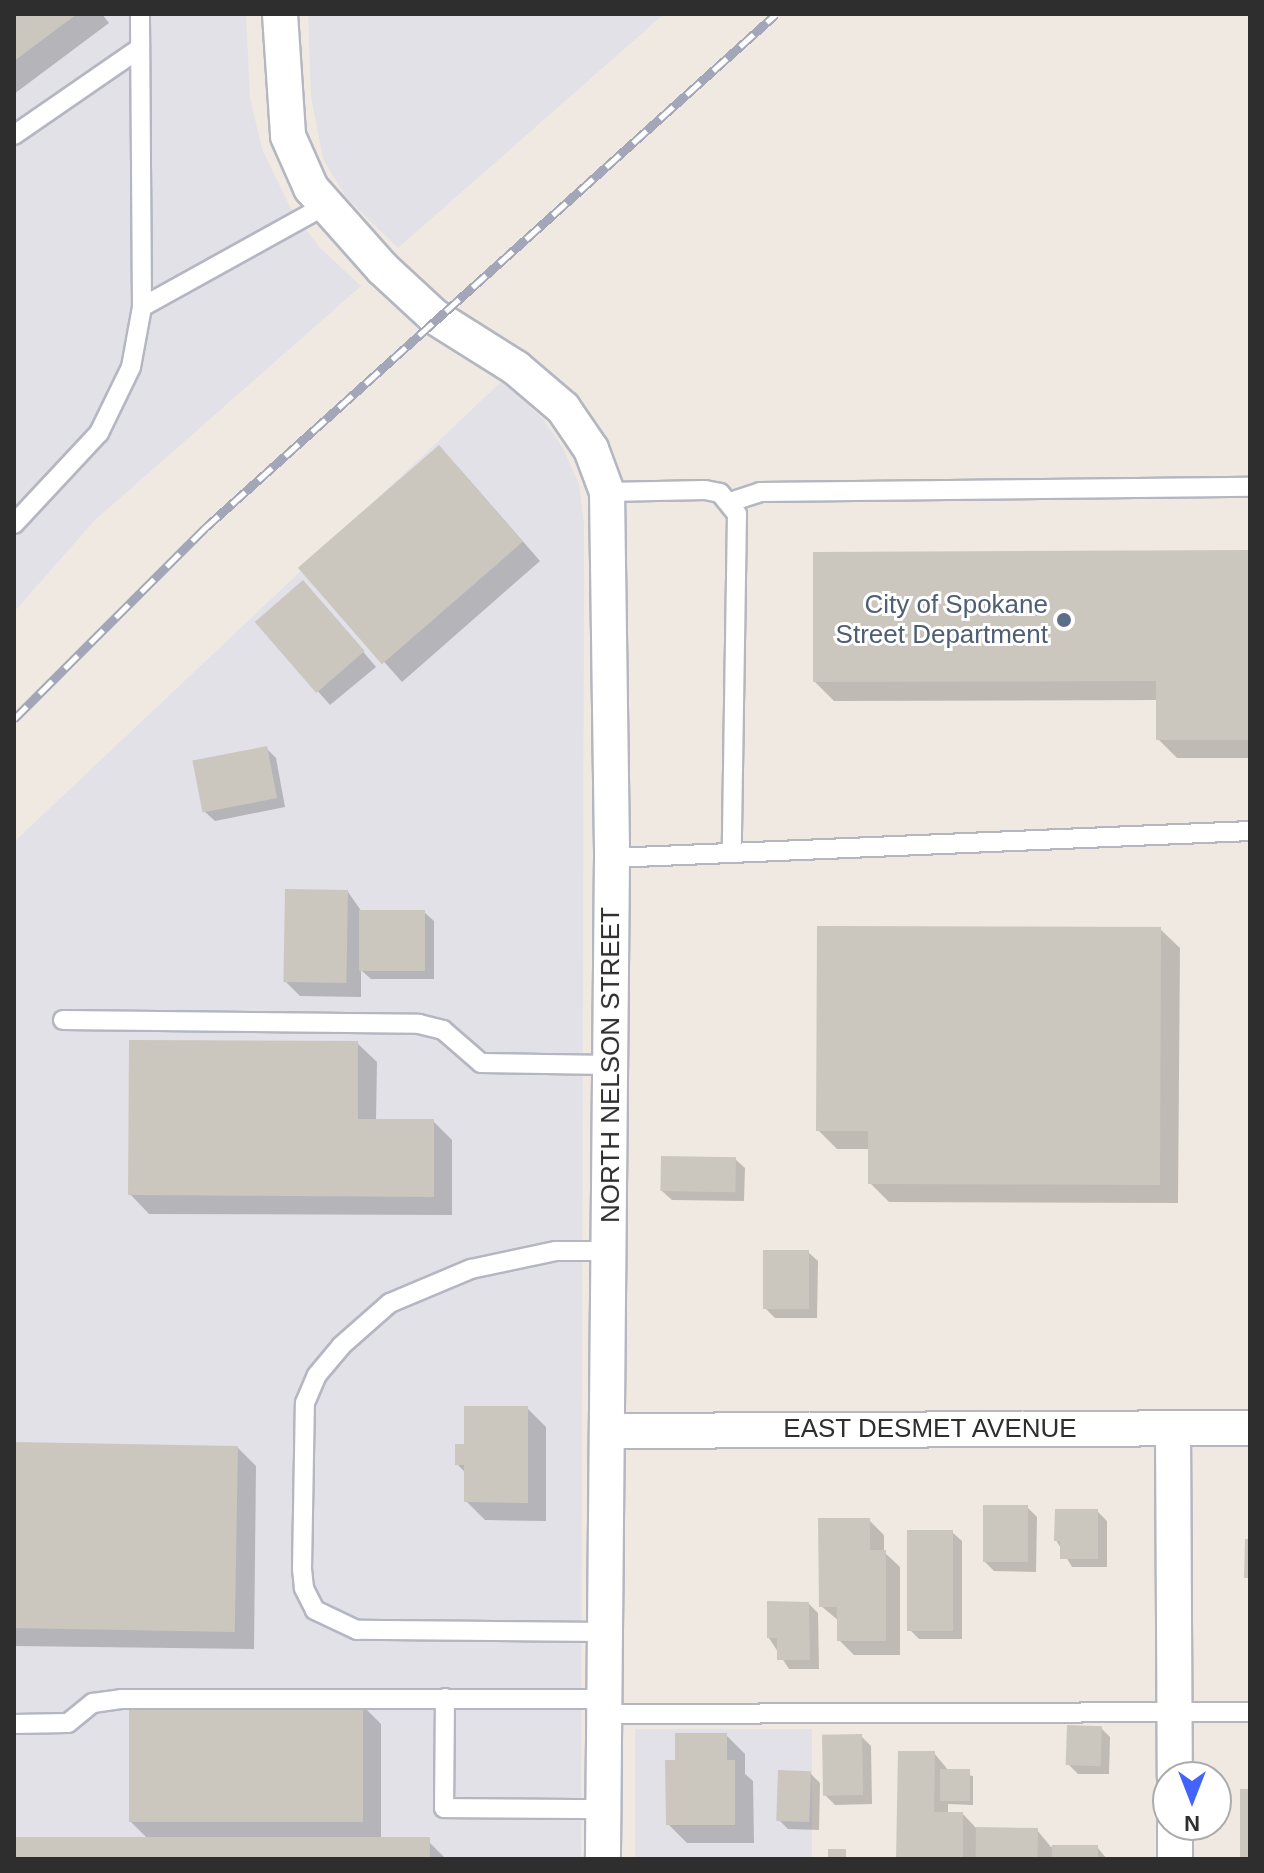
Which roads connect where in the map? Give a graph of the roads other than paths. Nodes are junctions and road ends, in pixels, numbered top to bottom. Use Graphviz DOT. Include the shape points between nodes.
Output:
graph roads {
  1 [pos="140,14"];
  2 [pos="280,14"];
  3 [pos="140,48"];
  4 [pos="14,135"];
  5 [pos="324,206"];
  6 [pos="142,307"];
  7 [pos="1250,487"];
  8 [pos="607,492"];
  9 [pos="730,502"];
  10 [pos="14,524"];
  11 [pos="1250,831"];
  12 [pos="732,851"];
  13 [pos="612,858"];
  14 [pos="63,1020"];
  15 [pos="610,1065"];
  16 [pos="610,1251"];
  17 [pos="1173,1428"];
  18 [pos="1250,1428"];
  19 [pos="609,1431"];
  20 [pos="604,1632"];
  21 [pos="445,1698"];
  22 [pos="604,1707"];
  23 [pos="1175,1712"];
  24 [pos="1250,1712"];
  25 [pos="14,1724"];
  26 [pos="1175,1761"];
  27 [pos="603,1809"];
  28 [pos="603,1859"];
  1 -- 3 [label="lane"];
  2 -- 5 [label="street, NORTH NELSON STREET" via="288,136"];
  3 -- 4 [label="lane"];
  3 -- 6 [label="lane"];
  5 -- 6 [label="lane"];
  5 -- 8 [label="street, NORTH NELSON STREET" via="383,269 461,338 516,368 563,408 591,449"];
  6 -- 10 [label="lane" via="131,367 99,433"];
  7 -- 9 [label="lane" via="760,492"];
  8 -- 9 [label="lane" via="705,490"];
  8 -- 13 [label="street, NORTH NELSON STREET"];
  9 -- 12 [label="lane" via="737,514"];
  11 -- 12 [label="lane"];
  12 -- 13 [label="lane"];
  13 -- 15 [label="street, NORTH NELSON STREET"];
  14 -- 15 [label="lane" via="419,1024 443,1030 481,1063"];
  15 -- 16 [label="street, NORTH NELSON STREET"];
  16 -- 19 [label="street, NORTH NELSON STREET"];
  16 -- 20 [label="lane" via="556,1251 471,1269 390,1303 341,1346 317,1375 305,1403 304,1588 315,1610 357,1630"];
  17 -- 18 [label="street, EAST DESMET AVENUE"];
  17 -- 19 [label="street, EAST DESMET AVENUE"];
  17 -- 23 [label="street"];
  19 -- 20 [label="street, NORTH NELSON STREET"];
  20 -- 22 [label="street, NORTH NELSON STREET"];
  21 -- 22 [label="lane"];
  21 -- 25 [label="lane" via="121,1699 93,1703 68,1723"];
  21 -- 27 [label="lane" via="444,1808"];
  22 -- 23 [label="lane"];
  22 -- 27 [label="street, NORTH NELSON STREET"];
  23 -- 24 [label="lane"];
  23 -- 26 [label="street"];
  27 -- 28 [label="street, NORTH NELSON STREET"];
}
